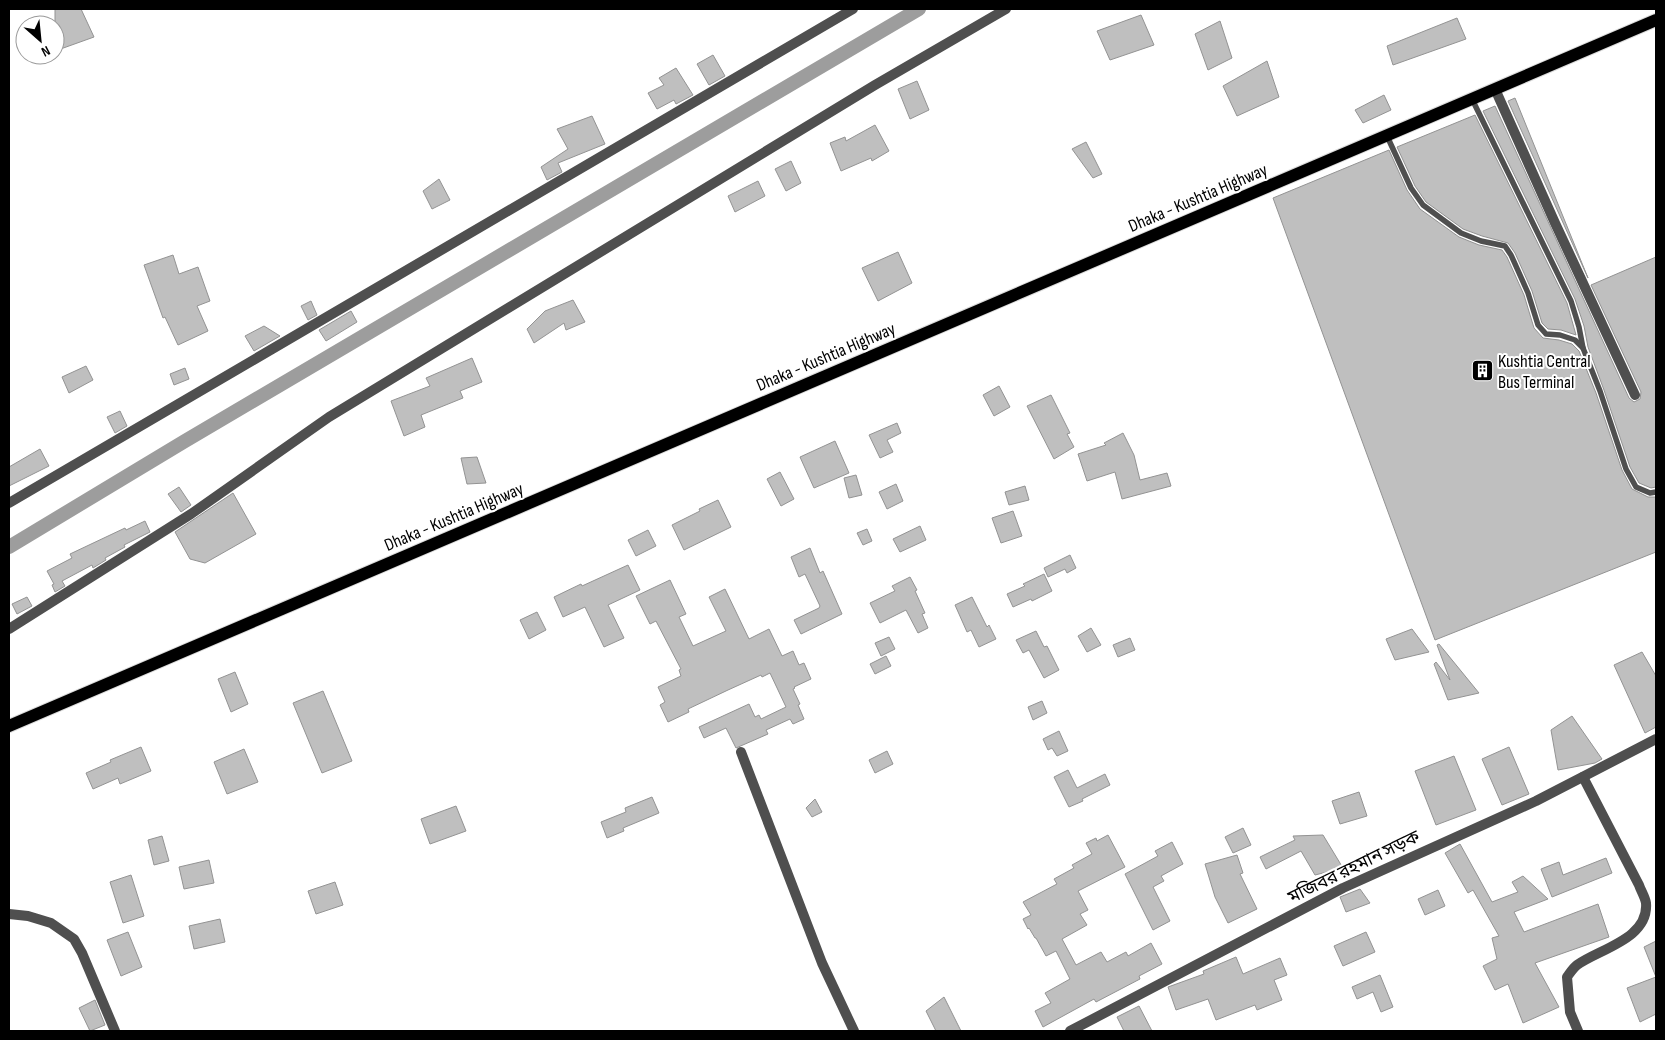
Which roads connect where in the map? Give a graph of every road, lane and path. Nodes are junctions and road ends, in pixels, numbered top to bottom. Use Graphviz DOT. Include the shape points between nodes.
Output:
graph roads {
  1 [pos="852,9"];
  2 [pos="1006,9"];
  3 [pos="1656,20"];
  4 [pos="1496,89"];
  5 [pos="1472,99"];
  6 [pos="1387,136"];
  7 [pos="1583,348"];
  8 [pos="1635,395"];
  9 [pos="1656,492"];
  10 [pos="9,503"];
  11 [pos="9,629"];
  12 [pos="9,726"];
  13 [pos="1656,739"];
  14 [pos="741,752"];
  15 [pos="1583,777"];
  16 [pos="9,914"];
  17 [pos="115,1031"];
  18 [pos="854,1031"];
  19 [pos="1070,1031"];
  20 [pos="1578,1031"];
  1 -- 10 [label="street"];
  2 -- 11 [label="street" via="866,90 329,417 191,514"];
  3 -- 4 [label="main road, Dhaka - Kushtia Highway"];
  4 -- 5 [label="main road, Dhaka - Kushtia Highway"];
  4 -- 8 [label="street"];
  5 -- 6 [label="main road, Dhaka - Kushtia Highway"];
  5 -- 7 [label="lane" via="1571,302"];
  6 -- 7 [label="lane" via="1411,188 1423,205 1461,233 1505,246 1528,293 1538,325 1546,334 1575,340"];
  6 -- 12 [label="main road, Dhaka - Kushtia Highway"];
  7 -- 9 [label="lane" via="1626,469 1636,487"];
  13 -- 15 [label="street, মজিবর রহমান সড়ক"];
  14 -- 18 [label="street" via="822,964"];
  15 -- 19 [label="street, মজিবর রহমান সড়ক" via="1343,888"];
  15 -- 20 [label="street" via="1646,902 1645,914 1629,937 1576,966 1567,977 1570,1012"];
  16 -- 17 [label="street" via="51,923 74,939"];
}
